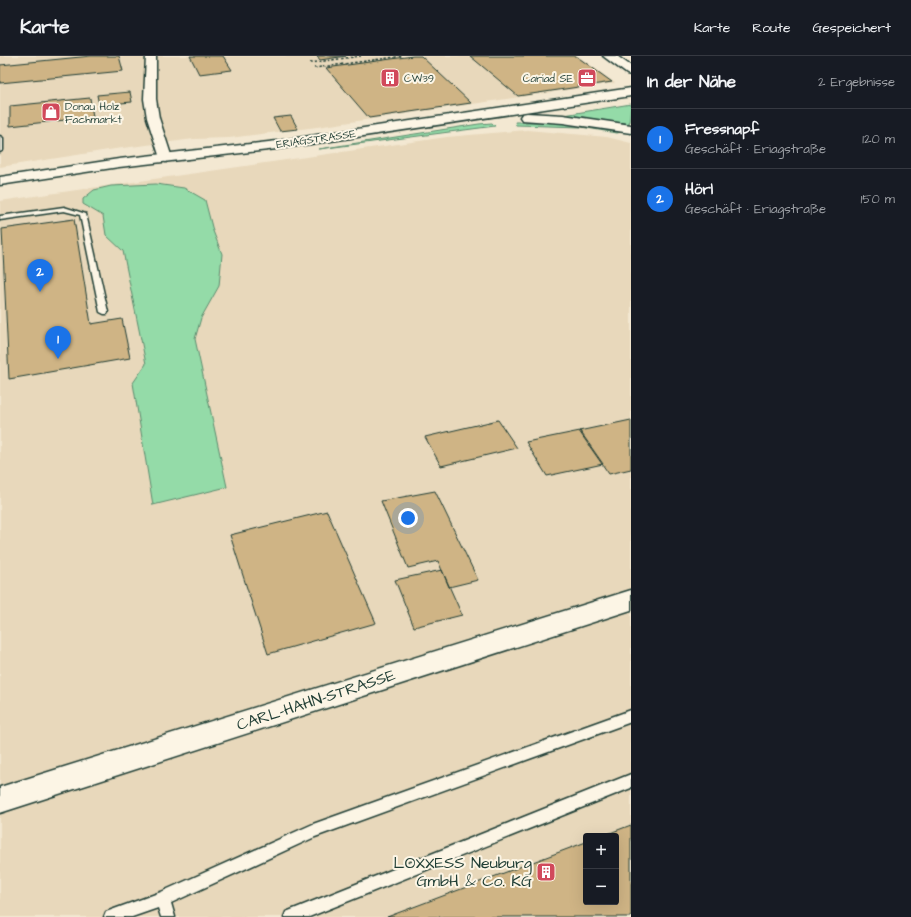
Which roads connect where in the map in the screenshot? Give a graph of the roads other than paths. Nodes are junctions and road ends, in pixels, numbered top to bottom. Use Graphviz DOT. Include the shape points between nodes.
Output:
graph roads {
  1 [pos="151,56"];
  2 [pos="609,56"];
  3 [pos="631,71"];
  4 [pos="631,92"];
  5 [pos="476,115"];
  6 [pos="631,129"];
  7 [pos="0,138"];
  8 [pos="0,150"];
  9 [pos="166,158"];
  10 [pos="0,181"];
  11 [pos="0,218"];
  12 [pos="104,312"];
  13 [pos="631,600"];
  14 [pos="631,716"];
  15 [pos="631,781"];
  16 [pos="0,800"];
  17 [pos="163,899"];
  18 [pos="111,917"];
  19 [pos="168,917"];
  20 [pos="291,917"];
  1 -- 9 [label="street" via="150,99 153,118"];
  2 -- 3 [label="street"];
  4 -- 5 [label="street, ERIAGSTRASSE"];
  5 -- 6 [label="street" via="563,119"];
  5 -- 9 [label="street, ERIAGSTRASSE" via="277,145"];
  7 -- 8 [label="lane"];
  9 -- 10 [label="street, ERIAGSTRASSE"];
  11 -- 12 [label="lane" via="64,209 83,214"];
  13 -- 16 [label="street, CARL-HAHN-STRASSE"];
  14 -- 17 [label="lane" via="313,831"];
  15 -- 20 [label="lane"];
  17 -- 18 [label="lane"];
  17 -- 19 [label="lane"];
}
